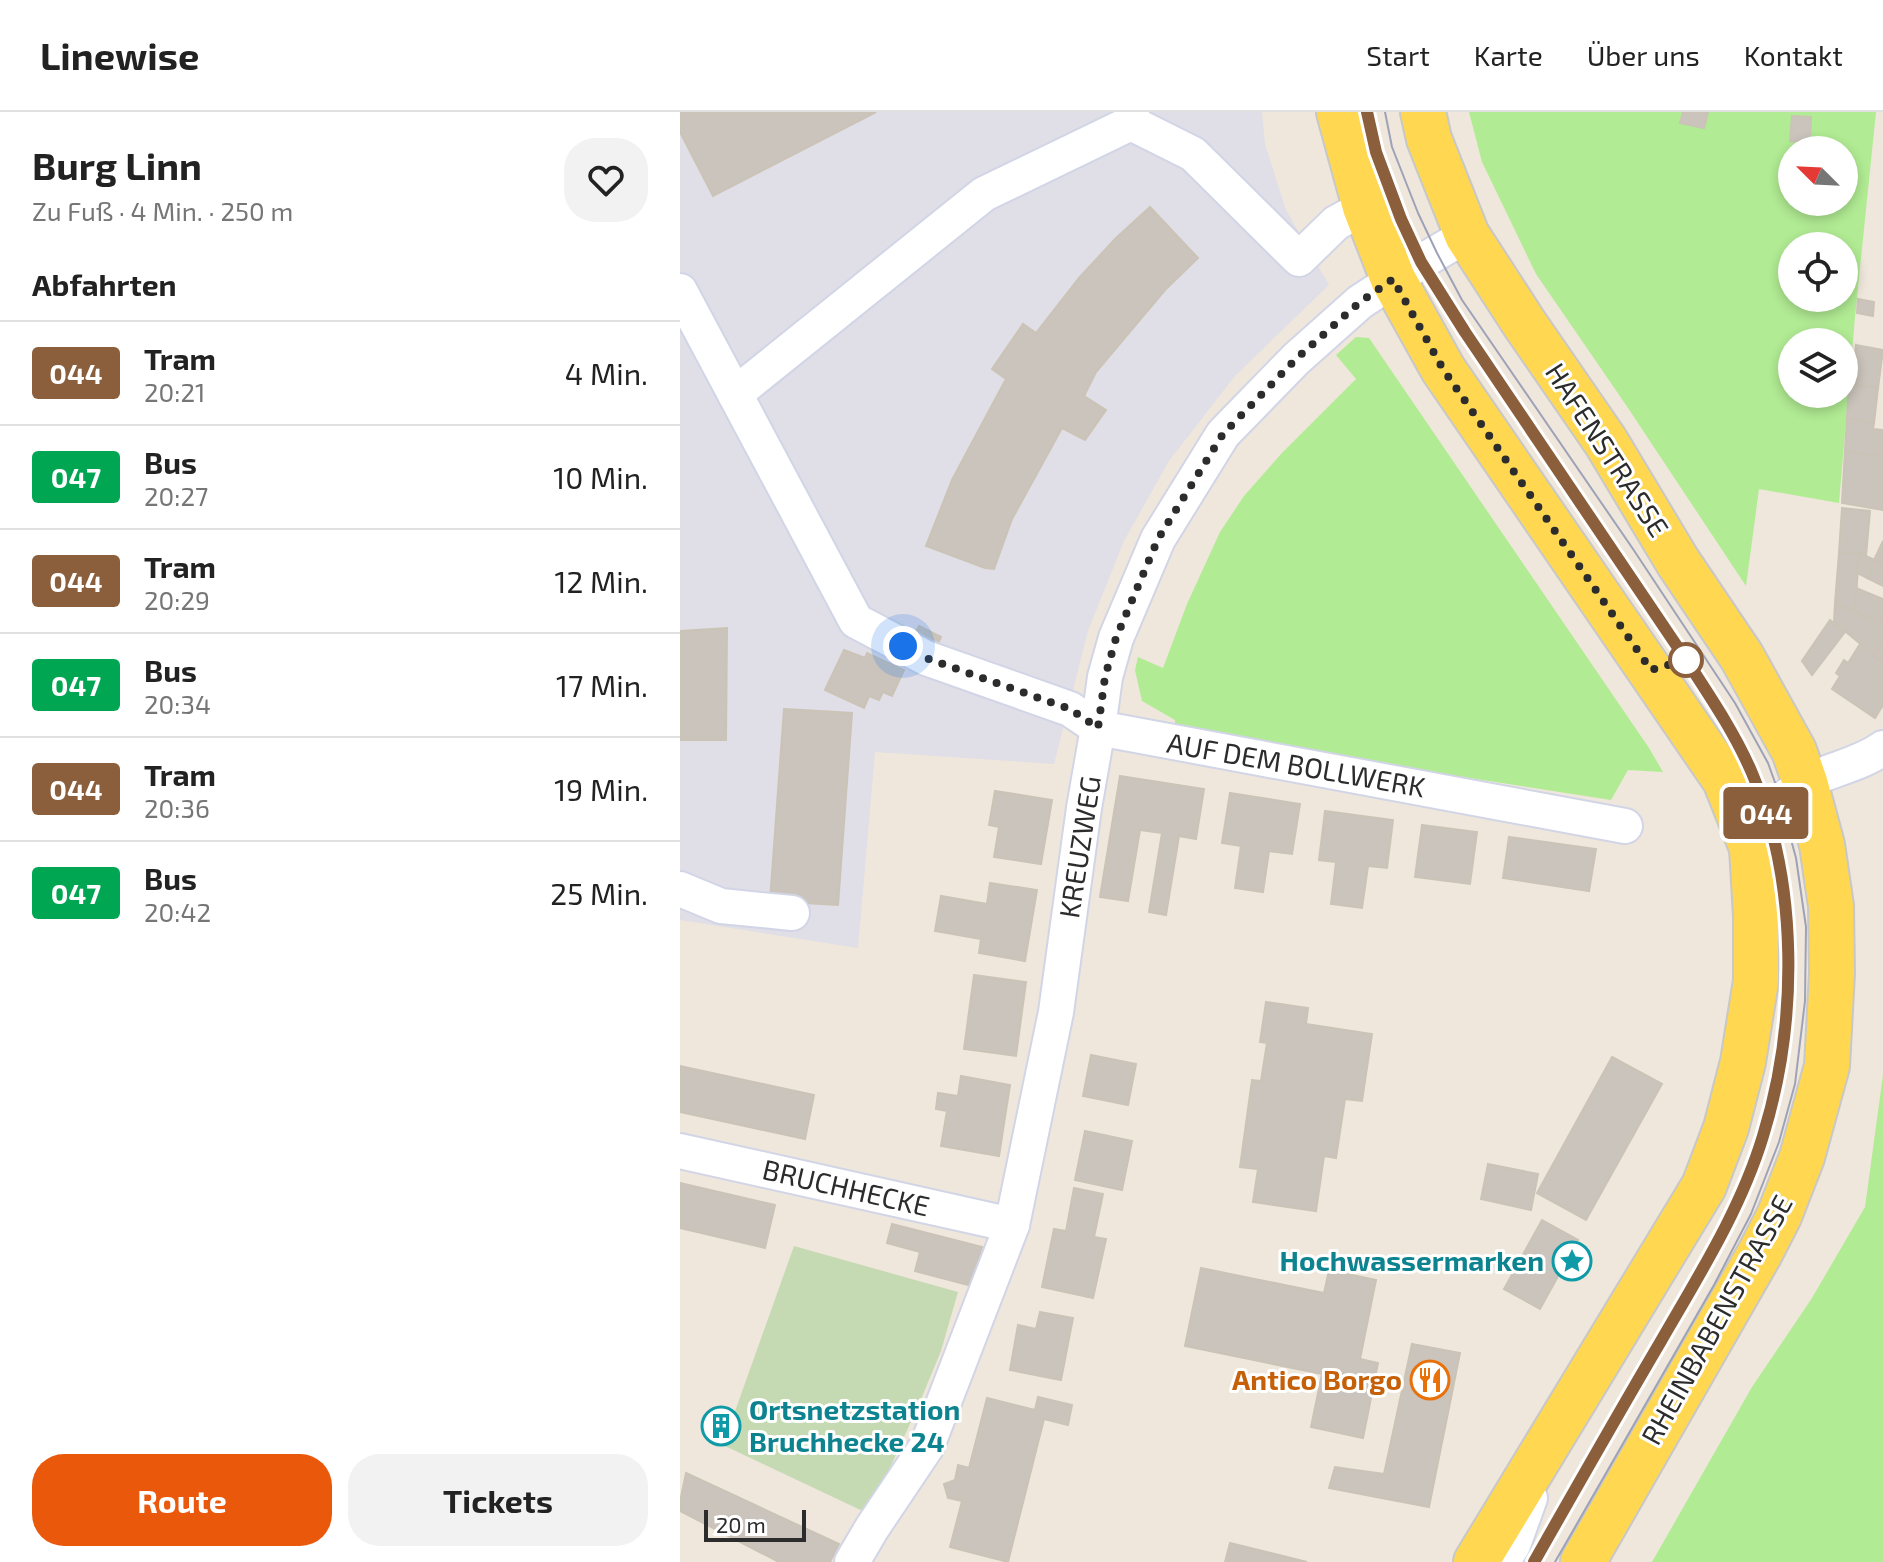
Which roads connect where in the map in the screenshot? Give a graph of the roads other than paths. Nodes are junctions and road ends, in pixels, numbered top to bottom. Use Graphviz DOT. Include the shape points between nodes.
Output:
graph roads {
  1 [pos="1339,112"];
  2 [pos="1423,112"];
  3 [pos="1131,117"];
  4 [pos="1365,207"];
  5 [pos="1467,235"];
  6 [pos="1393,279"];
  7 [pos="680,291"];
  8 [pos="735,394"];
  9 [pos="1098,728"];
  10 [pos="1883,748"];
  11 [pos="1805,782"];
  12 [pos="1625,826"];
  13 [pos="1752,848"];
  14 [pos="680,889"];
  15 [pos="792,913"];
  16 [pos="680,1151"];
  17 [pos="1012,1225"];
  18 [pos="1552,1437"];
  19 [pos="852,1562"];
  20 [pos="1476,1562"];
  21 [pos="1502,1562"];
  22 [pos="1583,1562"];
  1 -- 4 [label="main road"];
  2 -- 5 [label="main road, HAFENSTRASSE"];
  3 -- 4 [label="street" via="1193,154 1299,259 1336,223"];
  3 -- 8 [label="street" via="984,194"];
  4 -- 6 [label="main road"];
  5 -- 6 [label="street, KREUZWEG"];
  5 -- 11 [label="main road, HAFENSTRASSE" via="1742,657 1794,751"];
  6 -- 9 [label="street, KREUZWEG" via="1296,359 1223,434 1152,553 1112,651"];
  6 -- 13 [label="main road" via="1443,369 1725,780"];
  7 -- 8 [label="street, AUF DEM BOLLWERK"];
  8 -- 9 [label="street, AUF DEM BOLLWERK" via="856,621 926,658 1070,709"];
  9 -- 12 [label="street, AUF DEM BOLLWERK"];
  9 -- 17 [label="street, KREUZWEG" via="1056,1012"];
  10 -- 11 [label="street"];
  11 -- 13 [label="street" via="1773,812"];
  11 -- 22 [label="main road, RHEINBABENSTRASSE" via="1831,906 1832,973 1827,1066 1802,1157 1760,1253"];
  13 -- 18 [label="main road" via="1756,981 1726,1128 1704,1186"];
  14 -- 15 [label="street" via="721,906"];
  16 -- 17 [label="street, BRUCHHECKE"];
  17 -- 19 [label="street, KREUZWEG" via="927,1446"];
  18 -- 20 [label="main road"];
  18 -- 21 [label="street"];
}
